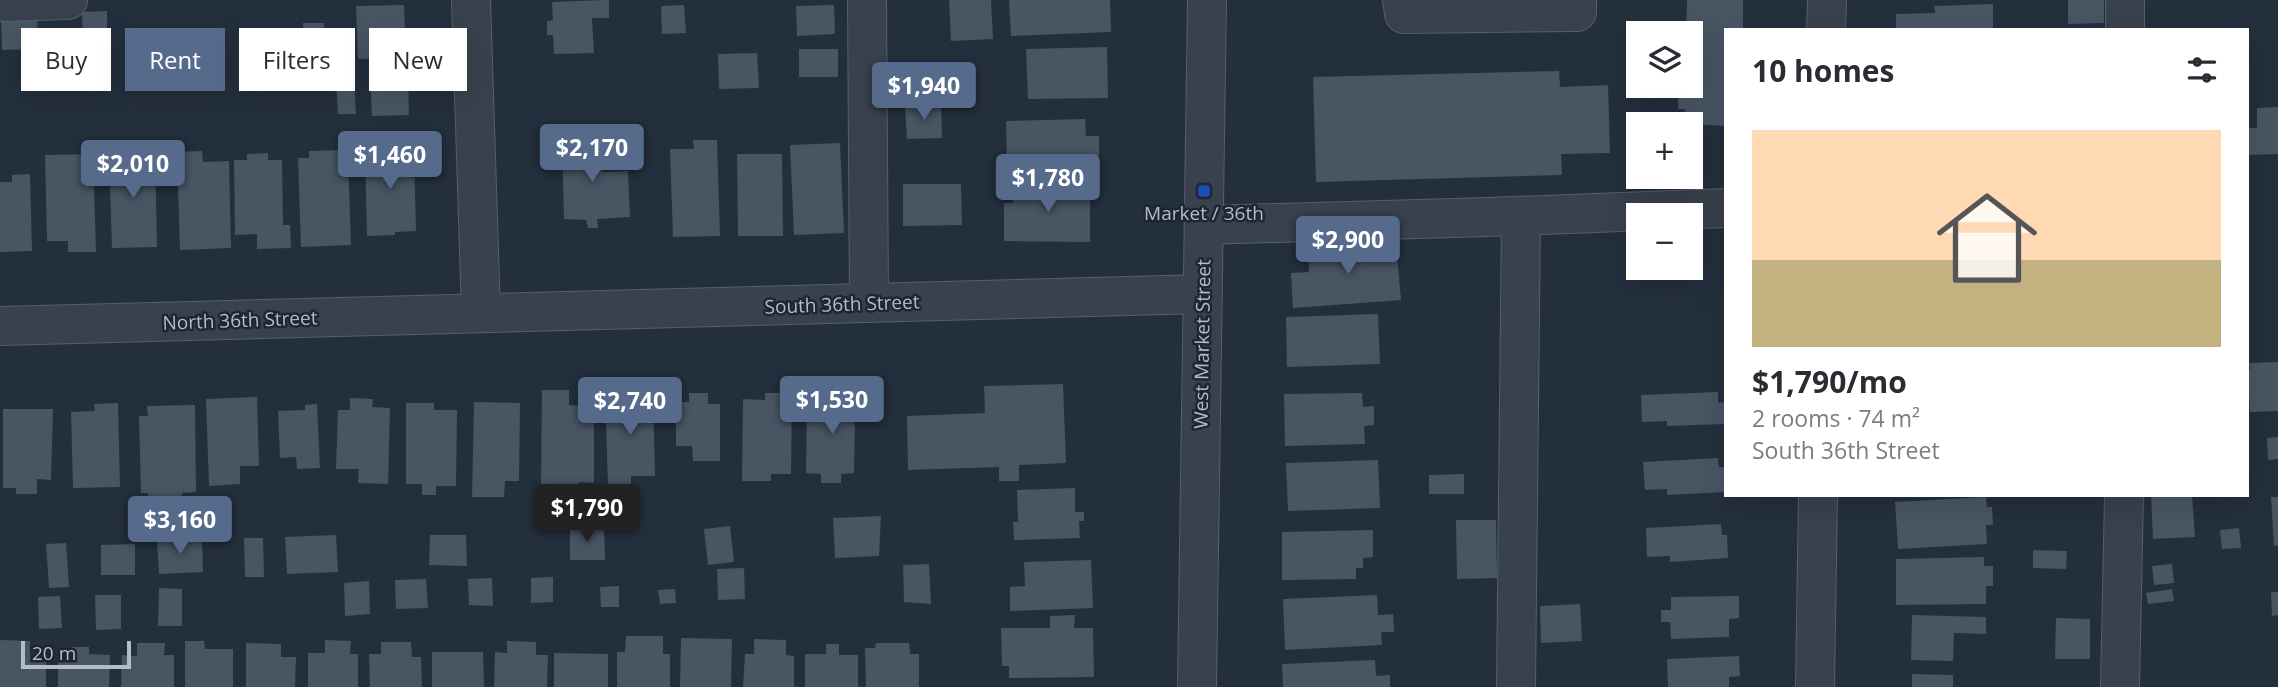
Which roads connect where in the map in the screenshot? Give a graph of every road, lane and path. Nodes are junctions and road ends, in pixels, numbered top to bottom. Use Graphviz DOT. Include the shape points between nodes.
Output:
graph roads {
  1 [pos="68,0"];
  2 [pos="471,0"];
  3 [pos="867,0"];
  4 [pos="1207,0"];
  5 [pos="1402,0"];
  6 [pos="1577,0"];
  7 [pos="1827,0"];
  8 [pos="2125,0"];
  9 [pos="0,2"];
  10 [pos="1826,28"];
  11 [pos="2125,28"];
  12 [pos="1724,208"];
  13 [pos="1521,216"];
  14 [pos="1204,225"];
  15 [pos="1203,294"];
  16 [pos="869,303"];
  17 [pos="481,313"];
  18 [pos="0,326"];
  19 [pos="1818,497"];
  20 [pos="2124,497"];
  21 [pos="1197,687"];
  22 [pos="1516,687"];
  23 [pos="1815,687"];
  24 [pos="2120,687"];
  1 -- 9 [label="street"];
  2 -- 17 [label="street"];
  3 -- 16 [label="street"];
  4 -- 14 [label="street, West Market Street"];
  5 -- 6 [label="street" via="1404,14 1577,12"];
  7 -- 10 [label="street"];
  8 -- 11 [label="street"];
  12 -- 13 [label="street"];
  13 -- 14 [label="street"];
  13 -- 22 [label="street"];
  14 -- 15 [label="street, West Market Street"];
  15 -- 16 [label="street, South 36th Street"];
  15 -- 21 [label="street, West Market Street"];
  16 -- 17 [label="street, South 36th Street"];
  17 -- 18 [label="street, North 36th Street"];
  19 -- 23 [label="street"];
  20 -- 24 [label="street"];
}
